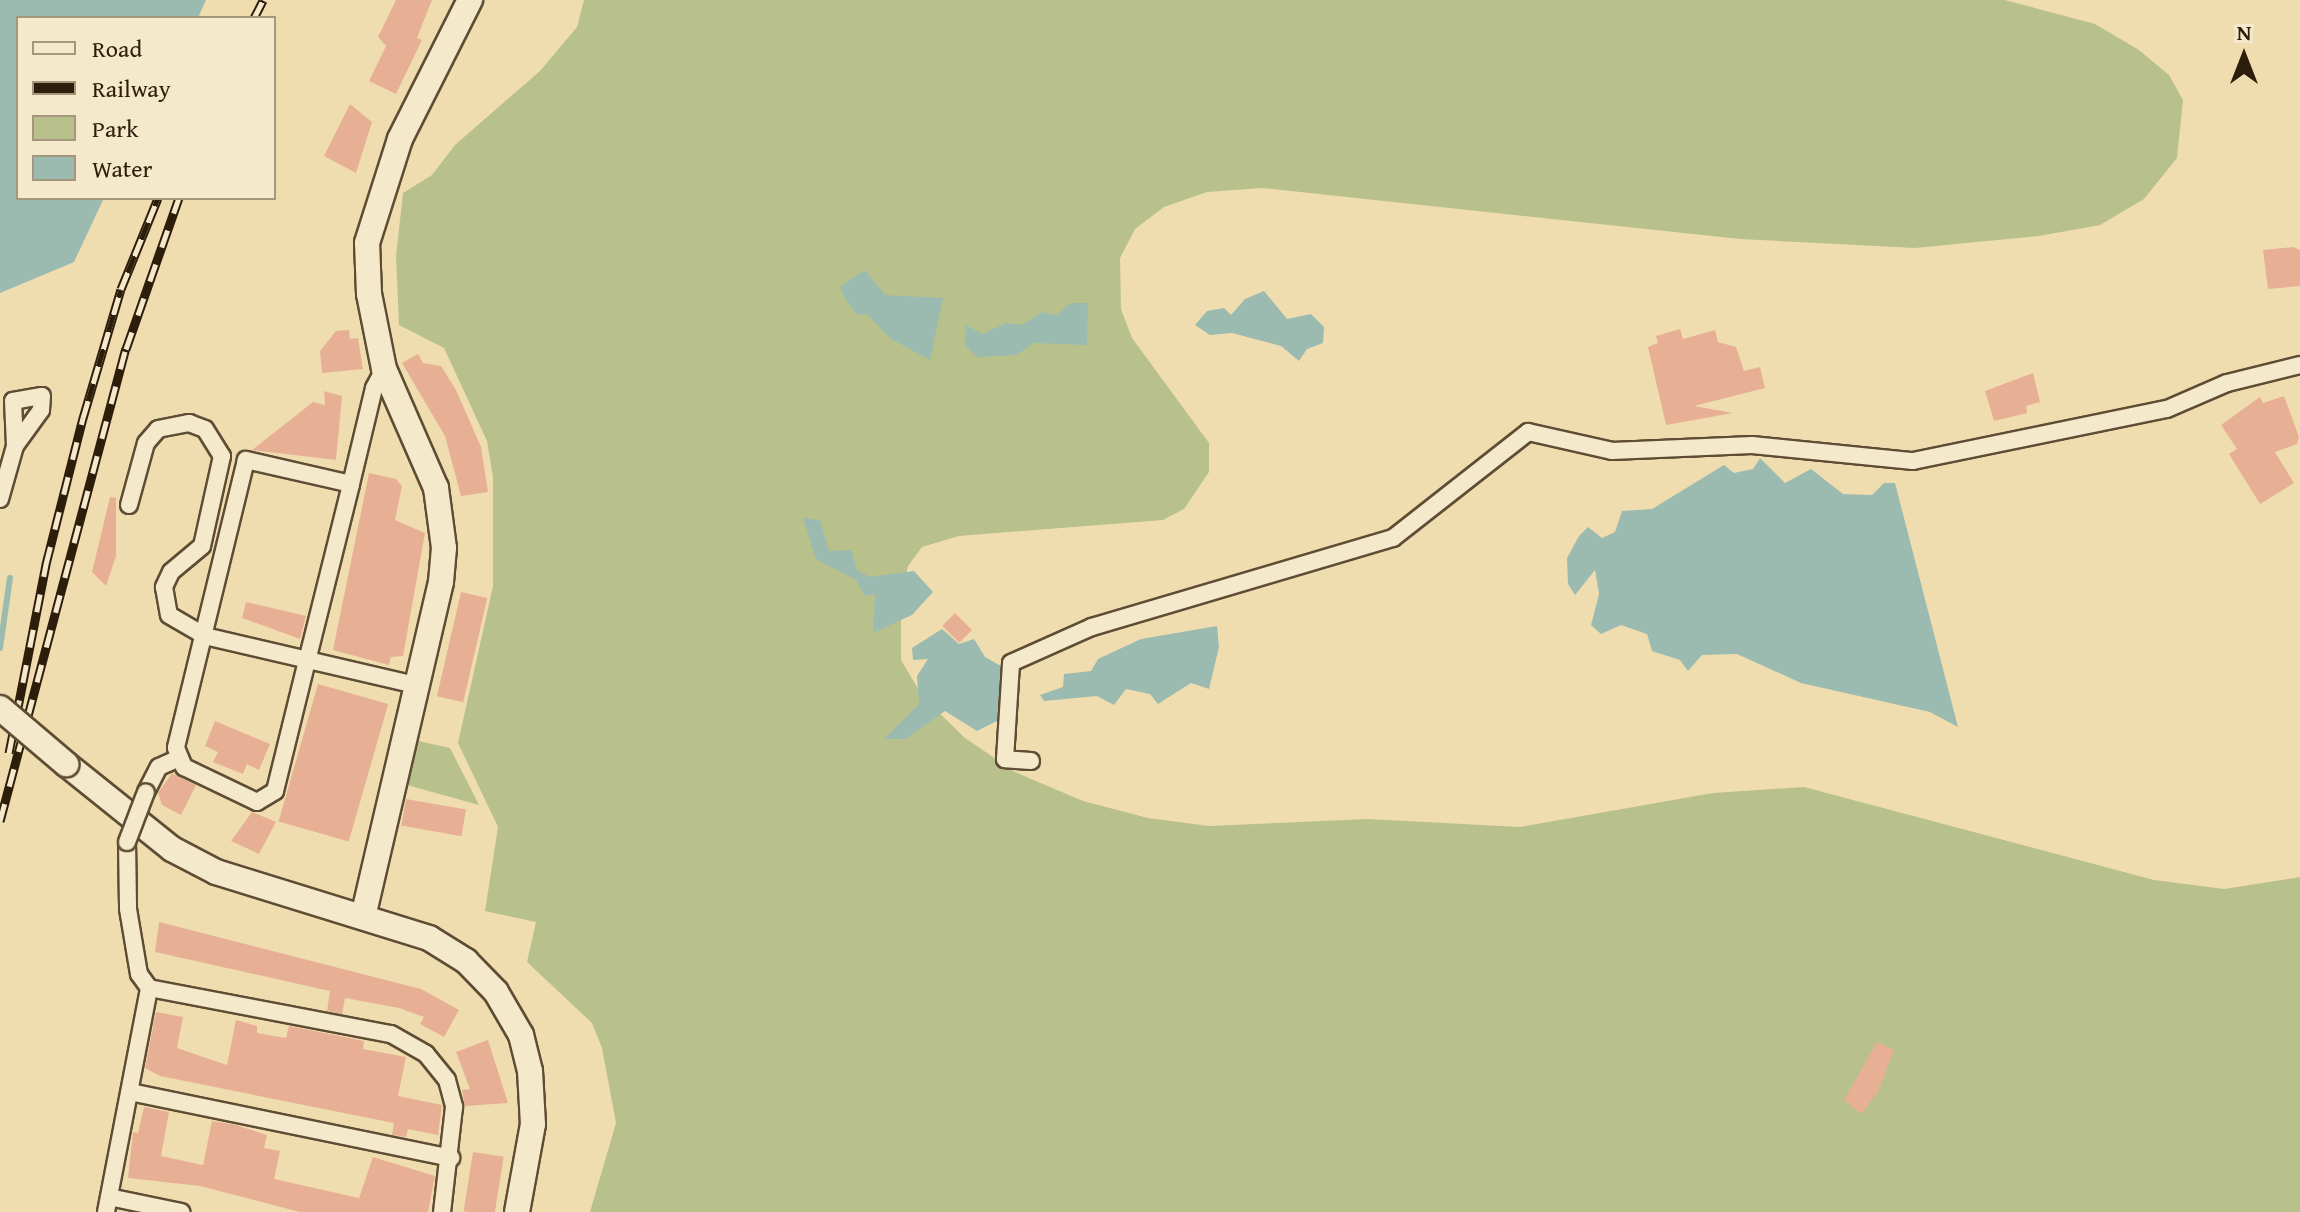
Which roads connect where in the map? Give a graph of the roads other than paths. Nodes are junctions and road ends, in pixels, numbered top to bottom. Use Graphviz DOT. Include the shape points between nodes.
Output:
graph roads {
  1 [pos="470,0"];
  2 [pos="2300,365"];
  3 [pos="384,369"];
  4 [pos="15,446"];
  5 [pos="351,484"];
  6 [pos="0,499"];
  7 [pos="129,505"];
  8 [pos="205,636"];
  9 [pos="307,661"];
  10 [pos="416,685"];
  11 [pos="0,708"];
  12 [pos="177,759"];
  13 [pos="1031,761"];
  14 [pos="363,917"];
  15 [pos="149,988"];
  16 [pos="130,1092"];
  17 [pos="451,1158"];
  18 [pos="108,1204"];
  19 [pos="181,1212"];
  20 [pos="442,1212"];
  21 [pos="517,1212"];
  1 -- 3 [label="street" via="400,139 367,243 369,294"];
  2 -- 13 [label="street" via="2227,383 2167,409 1913,461 1752,445 1612,451 1528,432 1393,538 1092,627 1011,663 1005,759"];
  3 -- 5 [label="street"];
  3 -- 10 [label="street" via="444,515 441,582"];
  4 -- 6 [label="street"];
  5 -- 8 [label="street" via="246,460"];
  5 -- 9 [label="street"];
  7 -- 8 [label="street" via="146,443 158,429 189,423 218,443 222,456 202,546 171,572 164,587 169,615 184,630"];
  8 -- 9 [label="street"];
  8 -- 12 [label="street"];
  9 -- 10 [label="street"];
  9 -- 12 [label="street" via="275,791 257,802"];
  10 -- 14 [label="street"];
  11 -- 14 [label="street, bridge" via="172,849 216,872"];
  12 -- 15 [label="street, bridge" via="159,767 127,842 128,909 139,974"];
  14 -- 21 [label="street" via="429,938 466,961 496,992 521,1035 533,1124"];
  15 -- 16 [label="street"];
  15 -- 17 [label="street" via="391,1034 426,1054 447,1080 454,1107"];
  16 -- 17 [label="street"];
  16 -- 18 [label="street"];
  17 -- 20 [label="street"];
  18 -- 19 [label="street"];
}
